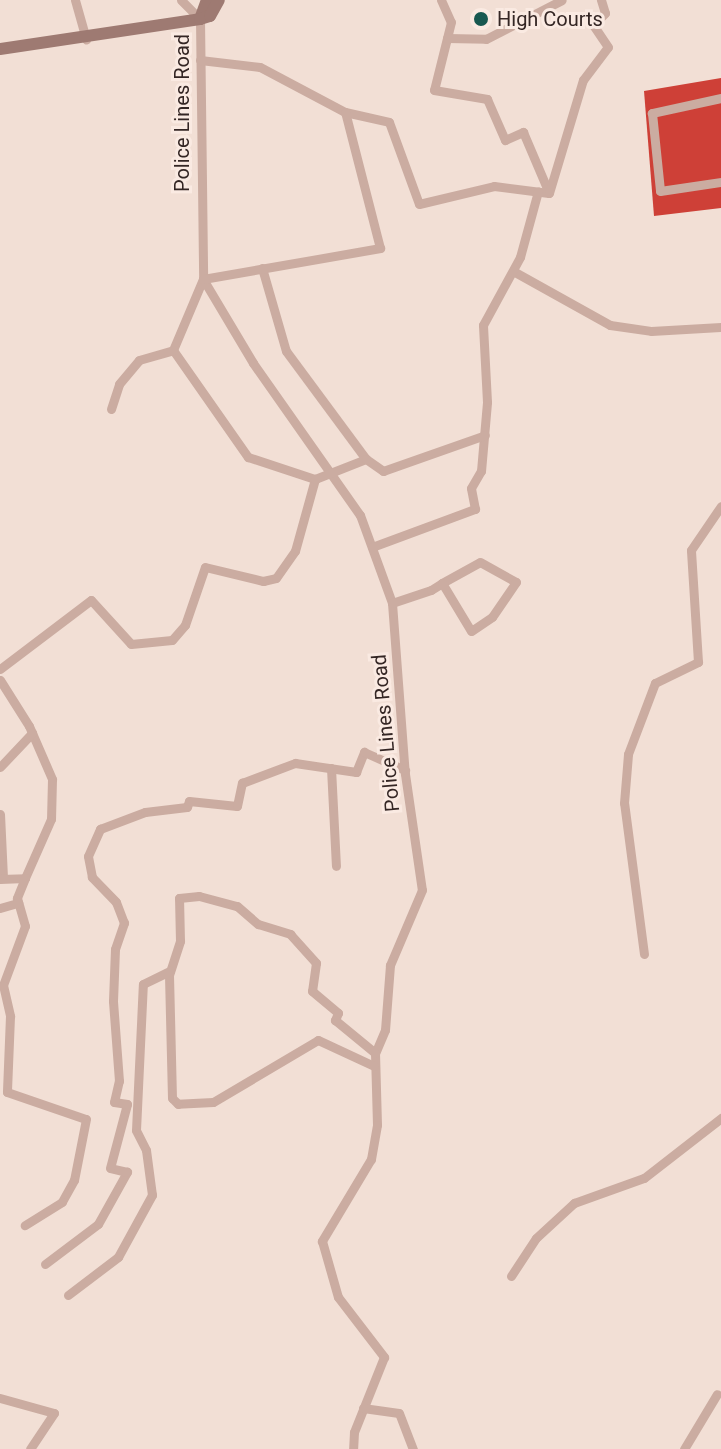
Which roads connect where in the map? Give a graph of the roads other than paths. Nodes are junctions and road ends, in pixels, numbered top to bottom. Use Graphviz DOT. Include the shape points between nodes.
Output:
graph roads {
  1 [pos="75,0"];
  2 [pos="181,0"];
  3 [pos="207,0"];
  4 [pos="219,0"];
  5 [pos="441,0"];
  6 [pos="562,0"];
  7 [pos="601,0"];
  8 [pos="200,19"];
  9 [pos="447,38"];
  10 [pos="86,39"];
  11 [pos="0,49"];
  12 [pos="200,60"];
  13 [pos="721,98"];
  14 [pos="345,112"];
  15 [pos="721,182"];
  16 [pos="544,192"];
  17 [pos="262,268"];
  18 [pos="513,271"];
  19 [pos="203,279"];
  20 [pos="721,327"];
  21 [pos="173,350"];
  22 [pos="111,409"];
  23 [pos="485,435"];
  24 [pos="366,459"];
  25 [pos="329,472"];
  26 [pos="315,479"];
  27 [pos="721,506"];
  28 [pos="372,547"];
  29 [pos="442,583"];
  30 [pos="392,603"];
  31 [pos="0,669"];
  32 [pos="0,680"];
  33 [pos="32,733"];
  34 [pos="0,767"];
  35 [pos="331,768"];
  36 [pos="405,770"];
  37 [pos="0,814"];
  38 [pos="336,866"];
  39 [pos="2,878"];
  40 [pos="25,878"];
  41 [pos="18,903"];
  42 [pos="0,908"];
  43 [pos="644,954"];
  44 [pos="170,971"];
  45 [pos="375,1053"];
  46 [pos="374,1066"];
  47 [pos="721,1118"];
  48 [pos="25,1225"];
  49 [pos="45,1264"];
  50 [pos="511,1276"];
  51 [pos="68,1295"];
  52 [pos="717,1394"];
  53 [pos="0,1398"];
  54 [pos="363,1408"];
  55 [pos="355,1447"];
  56 [pos="30,1449"];
  57 [pos="413,1449"];
  58 [pos="684,1449"];
  1 -- 10 [label="street"];
  2 -- 8 [label="street"];
  3 -- 8 [label="main road"];
  4 -- 8 [label="main road" via="210,16"];
  5 -- 9 [label="street" via="451,22"];
  6 -- 9 [label="street" via="486,39"];
  7 -- 16 [label="street" via="605,13 593,25 608,47 583,80"];
  8 -- 10 [label="main road"];
  8 -- 12 [label="street, Police Lines Road"];
  9 -- 16 [label="street" via="434,90 487,99 505,140 523,132"];
  10 -- 11 [label="main road"];
  12 -- 14 [label="street" via="260,67"];
  12 -- 19 [label="street, Police Lines Road"];
  13 -- 15 [label="street" via="652,113 660,191"];
  14 -- 16 [label="street" via="389,122 419,204 494,186"];
  14 -- 17 [label="street" via="380,248"];
  16 -- 18 [label="street"];
  17 -- 19 [label="street"];
  17 -- 24 [label="street" via="286,351"];
  18 -- 20 [label="street" via="610,325 651,331"];
  18 -- 23 [label="street" via="483,325"];
  19 -- 21 [label="street"];
  19 -- 25 [label="street, Police Lines Road" via="253,363"];
  21 -- 22 [label="street" via="139,360 119,384"];
  21 -- 26 [label="street" via="248,457"];
  23 -- 24 [label="street" via="383,471"];
  23 -- 28 [label="street" via="481,471 471,488 475,509"];
  24 -- 25 [label="street"];
  25 -- 26 [label="street"];
  25 -- 28 [label="street, Police Lines Road" via="360,515"];
  26 -- 31 [label="street" via="295,551 276,578 263,581 205,567 185,625 172,640 131,644 91,600"];
  27 -- 43 [label="street" via="691,550 698,662 655,683 628,754 624,803"];
  28 -- 30 [label="street, Police Lines Road"];
  29 -- 29 [label="street" via="471,631 492,617 516,582 480,562"];
  29 -- 30 [label="street"];
  30 -- 36 [label="street, Police Lines Road"];
  32 -- 33 [label="street"];
  33 -- 34 [label="street"];
  33 -- 40 [label="street" via="52,779 54,802"];
  35 -- 36 [label="street" via="356,772 364,752"];
  35 -- 38 [label="street"];
  35 -- 49 [label="street" via="295,763 242,783 237,806 189,801 187,807 145,812 100,829 88,856 92,877 116,902 124,923 115,949 119,1081 114,1102 127,1104 110,1168 127,1172 98,1224"];
  36 -- 45 [label="street, Police Lines Road" via="422,890 390,965 385,1030"];
  37 -- 39 [label="street"];
  39 -- 40 [label="street"];
  40 -- 41 [label="street"];
  41 -- 42 [label="street"];
  41 -- 48 [label="street" via="25,926 3,985 10,1016 7,1092 86,1119 74,1180 62,1202"];
  44 -- 45 [label="street" via="180,941 179,898 199,896 237,906 258,924 290,934 316,963 312,991 338,1013 335,1020"];
  44 -- 46 [label="street" via="172,1098 178,1104 213,1102 318,1040"];
  44 -- 51 [label="street" via="143,984 136,1130 146,1150 152,1195 118,1257"];
  45 -- 46 [label="street, Police Lines Road"];
  46 -- 54 [label="street, Police Lines Road" via="377,1125 371,1159 322,1241 338,1297 384,1357"];
  47 -- 50 [label="street" via="644,1178 574,1203 536,1238"];
  52 -- 58 [label="street"];
  53 -- 56 [label="street" via="54,1413"];
  54 -- 55 [label="street, Police Lines Road"];
  54 -- 57 [label="street" via="399,1413"];
}
